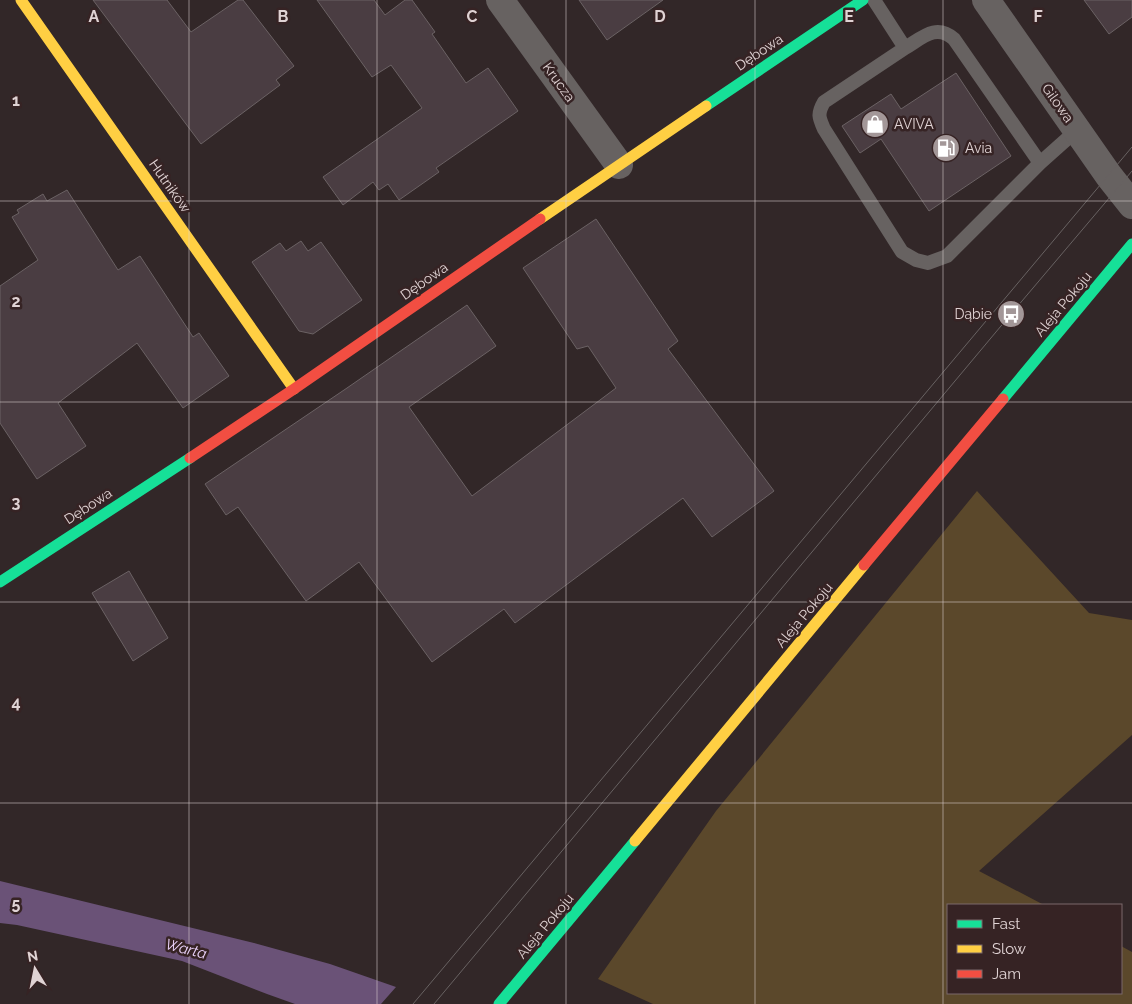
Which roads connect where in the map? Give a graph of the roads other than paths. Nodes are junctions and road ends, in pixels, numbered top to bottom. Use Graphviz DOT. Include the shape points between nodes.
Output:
graph roads {
  1 [pos="21,0"];
  2 [pos="500,0"];
  3 [pos="863,0"];
  4 [pos="874,0"];
  5 [pos="986,0"];
  6 [pos="905,48"];
  7 [pos="1077,130"];
  8 [pos="1040,163"];
  9 [pos="619,165"];
  10 [pos="1132,205"];
  11 [pos="1132,244"];
  12 [pos="294,389"];
  13 [pos="0,582"];
  14 [pos="499,1004"];
  1 -- 12 [label="street, Hutników"];
  2 -- 9 [label="street, Krucza"];
  3 -- 9 [label="street, Dębowa"];
  4 -- 6 [label="lane"];
  5 -- 7 [label="street, Gilowa"];
  6 -- 8 [label="lane" via="933,32 941,31 954,39"];
  6 -- 8 [label="lane" via="824,102 819,110 824,130 902,252 928,263 947,256"];
  7 -- 8 [label="lane"];
  7 -- 10 [label="street, Gilowa"];
  9 -- 12 [label="street, Dębowa"];
  11 -- 14 [label="street, Aleja Pokoju"];
  12 -- 13 [label="street, Dębowa"];
}
